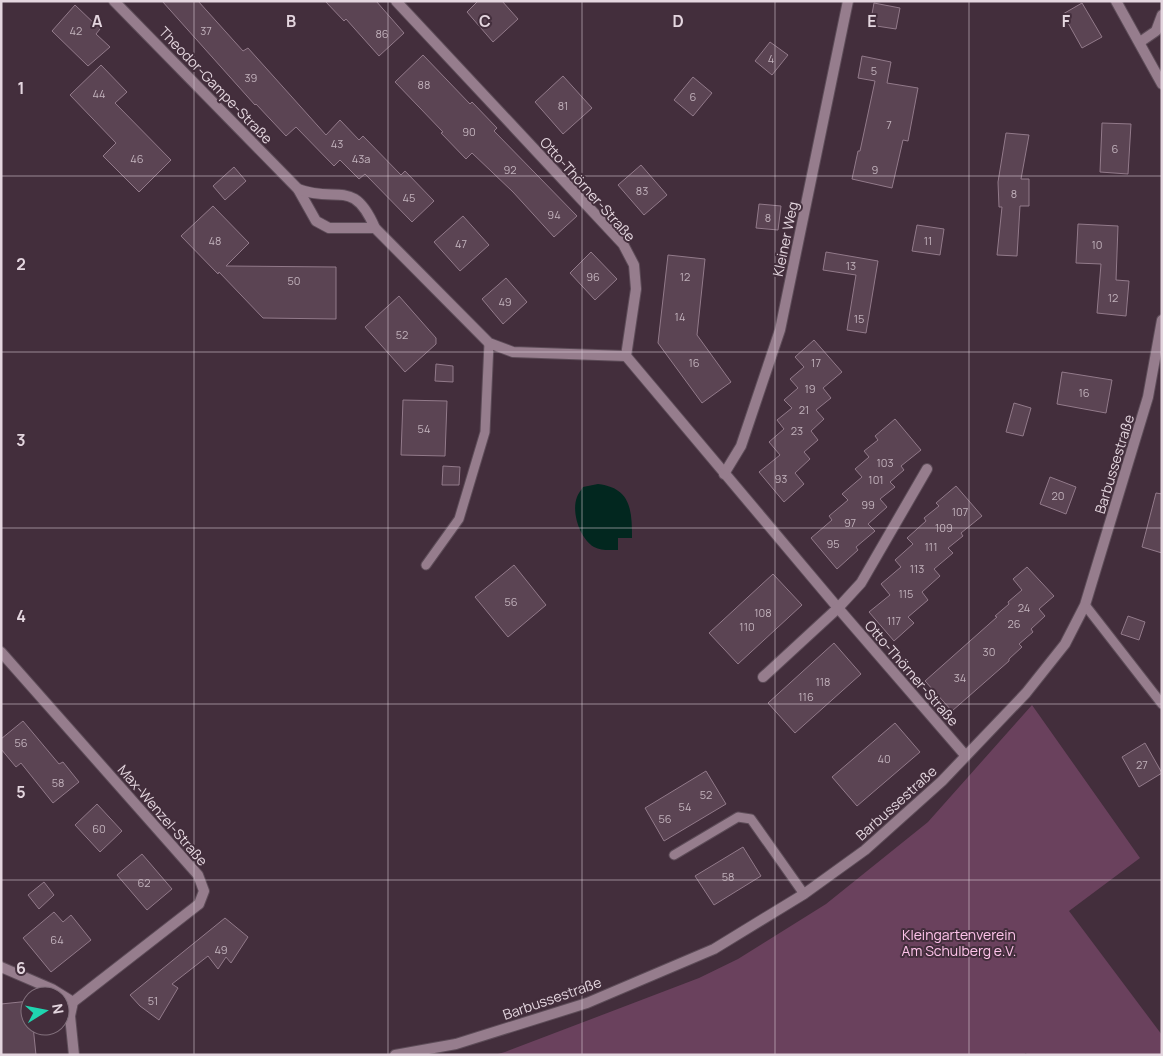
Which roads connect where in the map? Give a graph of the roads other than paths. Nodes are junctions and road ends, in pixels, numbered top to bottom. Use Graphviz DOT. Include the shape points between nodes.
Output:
graph roads {
  1 [pos="114,1"];
  2 [pos="396,1"];
  3 [pos="837,1"];
  4 [pos="1116,1"];
  5 [pos="847,5"];
  6 [pos="1162,16"];
  7 [pos="1140,42"];
  8 [pos="1162,84"];
  9 [pos="298,189"];
  10 [pos="375,228"];
  11 [pos="1162,320"];
  12 [pos="489,343"];
  13 [pos="626,356"];
  14 [pos="928,468"];
  15 [pos="724,474"];
  16 [pos="426,565"];
  17 [pos="1085,606"];
  18 [pos="838,608"];
  19 [pos="1,652"];
  20 [pos="763,677"];
  21 [pos="1162,704"];
  22 [pos="965,755"];
  23 [pos="674,855"];
  24 [pos="804,894"];
  25 [pos="1,966"];
  26 [pos="72,1002"];
  27 [pos="74,1055"];
  28 [pos="395,1055"];
  1 -- 9 [label="street, Theodor-Gampe-Straße"];
  2 -- 13 [label="street, Otto-Thörner-Straße" via="623,244 634,265 636,289"];
  3 -- 5 [label="street"];
  4 -- 7 [label="street"];
  5 -- 15 [label="street, Kleiner Weg" via="780,330 741,446"];
  6 -- 7 [label="street" via="1156,31"];
  7 -- 8 [label="street"];
  9 -- 10 [label="street" via="311,194 346,194 369,213"];
  9 -- 10 [label="street, Theodor-Gampe-Straße" via="316,221 329,228"];
  10 -- 12 [label="street"];
  11 -- 17 [label="street, Barbussestraße" via="1148,397"];
  12 -- 13 [label="street" via="513,352"];
  12 -- 16 [label="lane" via="485,432 459,519"];
  13 -- 15 [label="street, Otto-Thörner-Straße"];
  14 -- 18 [label="street" via="861,583"];
  15 -- 18 [label="street, Otto-Thörner-Straße"];
  17 -- 21 [label="lane"];
  17 -- 22 [label="street, Barbussestraße" via="1065,644 1026,693"];
  18 -- 20 [label="street"];
  18 -- 22 [label="street, Otto-Thörner-Straße"];
  19 -- 26 [label="street, Max-Wenzel-Straße" via="198,875 204,891 199,904"];
  22 -- 24 [label="street, Barbussestraße" via="942,781 865,850"];
  23 -- 24 [label="lane" via="738,816 751,819"];
  24 -- 28 [label="street, Barbussestraße" via="714,949 587,1003 456,1044"];
  25 -- 26 [label="street" via="52,989"];
  26 -- 27 [label="street" via="70,1016"];
}
